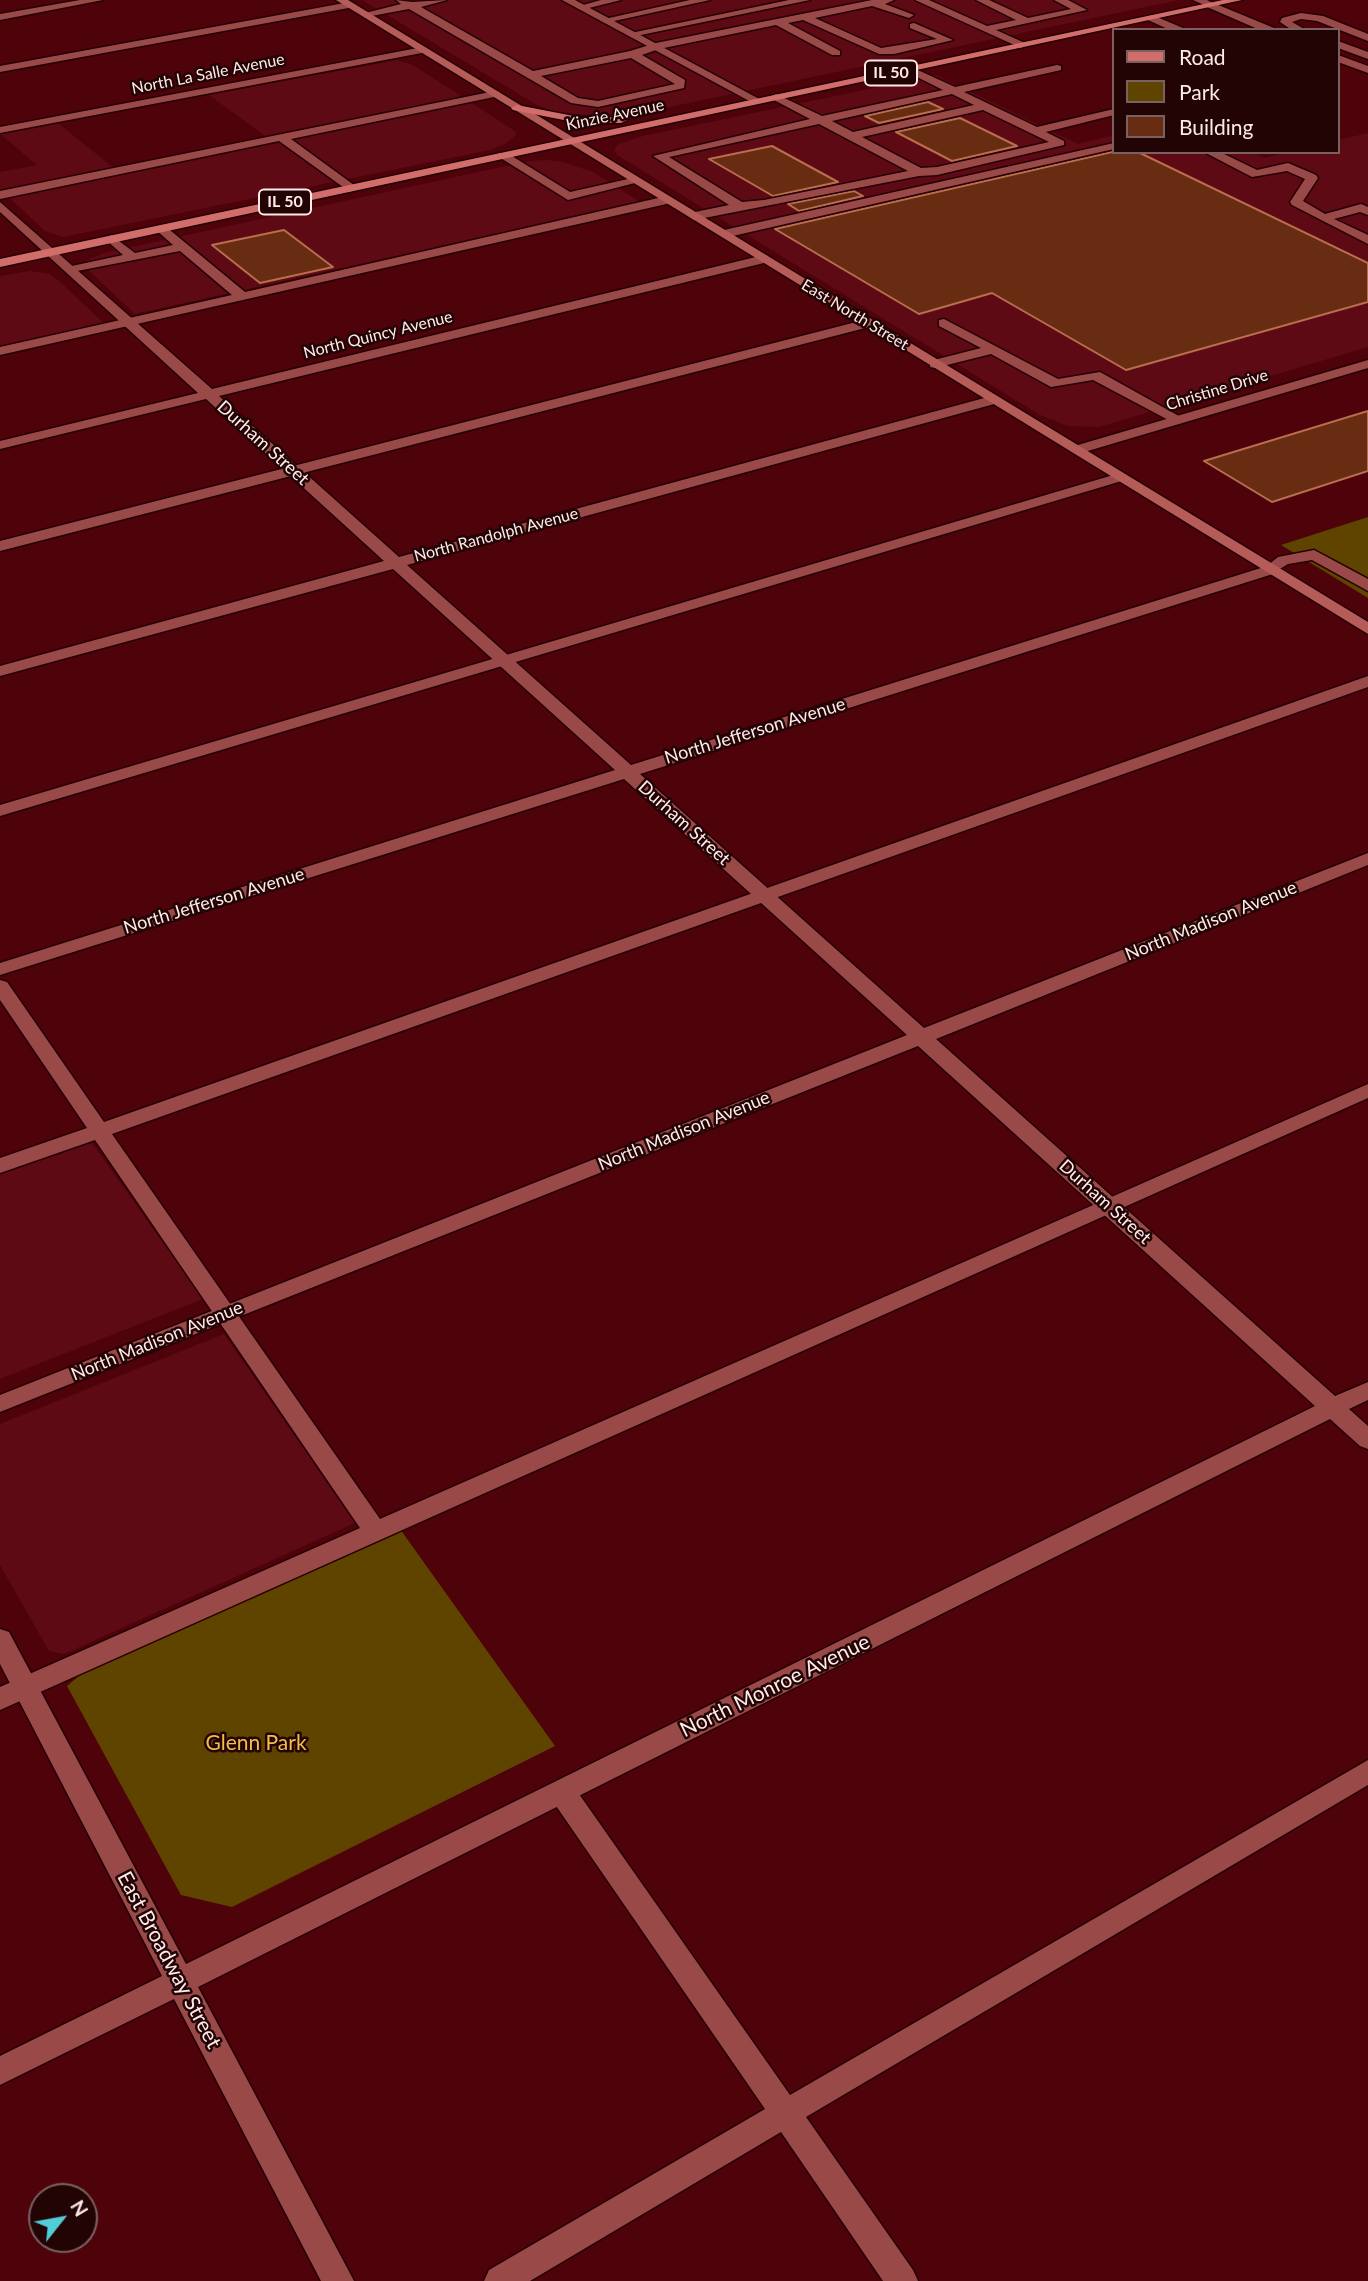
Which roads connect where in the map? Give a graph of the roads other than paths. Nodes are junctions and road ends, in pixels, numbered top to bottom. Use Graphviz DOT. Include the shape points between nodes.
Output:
graph roads {
  1 [pos="98,0"];
  2 [pos="442,0"];
  3 [pos="567,0"];
  4 [pos="616,0"];
  5 [pos="705,0"];
  6 [pos="805,0"];
  7 [pos="920,0"];
  8 [pos="981,0"];
  9 [pos="998,0"];
  10 [pos="1045,0"];
  11 [pos="1059,0"];
  12 [pos="1198,0"];
  13 [pos="1237,0"];
  14 [pos="346,3"];
  15 [pos="406,3"];
  16 [pos="1211,5"];
  17 [pos="581,7"];
  18 [pos="891,9"];
  19 [pos="1007,12"];
  20 [pos="366,15"];
  21 [pos="0,17"];
  22 [pos="805,17"];
  23 [pos="1152,18"];
  24 [pos="604,19"];
  25 [pos="1033,20"];
  26 [pos="778,22"];
  27 [pos="1174,28"];
  28 [pos="1265,28"];
  29 [pos="1297,28"];
  30 [pos="986,29"];
  31 [pos="631,34"];
  32 [pos="1368,38"];
  33 [pos="1340,45"];
  34 [pos="656,46"];
  35 [pos="1021,46"];
  36 [pos="423,50"];
  37 [pos="836,53"];
  38 [pos="633,54"];
  39 [pos="1368,56"];
  40 [pos="1340,59"];
  41 [pos="1057,68"];
  42 [pos="0,69"];
  43 [pos="909,69"];
  44 [pos="1368,70"];
  45 [pos="531,75"];
  46 [pos="954,91"];
  47 [pos="495,94"];
  48 [pos="776,97"];
  49 [pos="757,101"];
  50 [pos="984,106"];
  51 [pos="517,108"];
  52 [pos="713,110"];
  53 [pos="1112,112"];
  54 [pos="903,113"];
  55 [pos="821,120"];
  56 [pos="0,130"];
  57 [pos="1035,131"];
  58 [pos="852,136"];
  59 [pos="282,138"];
  60 [pos="570,140"];
  61 [pos="1112,146"];
  62 [pos="1214,154"];
  63 [pos="503,155"];
  64 [pos="919,172"];
  65 [pos="637,181"];
  66 [pos="350,188"];
  67 [pos="0,195"];
  68 [pos="667,200"];
  69 [pos="0,205"];
  70 [pos="740,206"];
  71 [pos="1368,211"];
  72 [pos="694,216"];
  73 [pos="1323,218"];
  74 [pos="161,229"];
  75 [pos="724,234"];
  76 [pos="111,239"];
  77 [pos="1368,240"];
  78 [pos="183,247"];
  79 [pos="52,252"];
  80 [pos="134,257"];
  81 [pos="764,259"];
  82 [pos="0,263"];
  83 [pos="72,270"];
  84 [pos="242,296"];
  85 [pos="128,321"];
  86 [pos="868,323"];
  87 [pos="944,323"];
  88 [pos="993,349"];
  89 [pos="0,351"];
  90 [pos="935,364"];
  91 [pos="1368,364"];
  92 [pos="209,394"];
  93 [pos="993,400"];
  94 [pos="1179,420"];
  95 [pos="0,445"];
  96 [pos="1076,450"];
  97 [pos="294,471"];
  98 [pos="1120,477"];
  99 [pos="0,546"];
  100 [pos="396,562"];
  101 [pos="1270,570"];
  102 [pos="1368,586"];
  103 [pos="1368,629"];
  104 [pos="505,661"];
  105 [pos="0,671"];
  106 [pos="1368,681"];
  107 [pos="627,772"];
  108 [pos="0,811"];
  109 [pos="1368,859"];
  110 [pos="764,895"];
  111 [pos="0,969"];
  112 [pos="0,986"];
  113 [pos="921,1037"];
  114 [pos="1368,1090"];
  115 [pos="99,1131"];
  116 [pos="0,1166"];
  117 [pos="1109,1205"];
  118 [pos="225,1314"];
  119 [pos="1368,1390"];
  120 [pos="0,1404"];
  121 [pos="1333,1408"];
  122 [pos="1368,1440"];
  123 [pos="376,1532"];
  124 [pos="0,1639"];
  125 [pos="13,1693"];
  126 [pos="1368,1771"];
  127 [pos="562,1792"];
  128 [pos="181,1981"];
  129 [pos="0,2071"];
  130 [pos="786,2114"];
  131 [pos="338,2281"];
  132 [pos="500,2281"];
  133 [pos="902,2281"];
  1 -- 21 [label="street"];
  2 -- 15 [label="street"];
  3 -- 17 [label="street"];
  4 -- 17 [label="street"];
  5 -- 24 [label="street"];
  6 -- 31 [label="street"];
  7 -- 30 [label="street"];
  8 -- 19 [label="street"];
  9 -- 19 [label="street"];
  10 -- 25 [label="street" via="1066,9"];
  11 -- 25 [label="street" via="1082,10"];
  12 -- 16 [label="street"];
  13 -- 16 [label="main road, Kinzie Avenue / IL 50"];
  14 -- 20 [label="street, East North Street"];
  14 -- 42 [label="street"];
  15 -- 20 [label="street"];
  15 -- 45 [label="street"];
  16 -- 23 [label="main road, Kinzie Avenue / IL 50"];
  16 -- 28 [label="street"];
  17 -- 24 [label="street"];
  18 -- 22 [label="street" via="873,3"];
  18 -- 22 [label="street" via="948,40 879,51"];
  19 -- 25 [label="street"];
  20 -- 36 [label="street, East North Street"];
  22 -- 26 [label="street"];
  23 -- 27 [label="street"];
  23 -- 35 [label="main road, Kinzie Avenue / IL 50"];
  24 -- 31 [label="street"];
  25 -- 30 [label="street"];
  26 -- 34 [label="street"];
  26 -- 37 [label="street"];
  29 -- 32 [label="street" via="1286,20 1319,18"];
  30 -- 35 [label="street"];
  31 -- 34 [label="street"];
  33 -- 39 [label="street"];
  34 -- 38 [label="street"];
  34 -- 49 [label="street"];
  35 -- 43 [label="main road, Kinzie Avenue / IL 50"];
  36 -- 47 [label="street, East North Street"];
  36 -- 56 [label="street, North La Salle Avenue"];
  38 -- 45 [label="street"];
  38 -- 45 [label="street" via="681,82 680,86 598,104 575,101"];
  40 -- 44 [label="street"];
  41 -- 46 [label="street"];
  43 -- 46 [label="street"];
  43 -- 48 [label="main road, Kinzie Avenue / IL 50"];
  46 -- 50 [label="street"];
  46 -- 54 [label="street" via="923,100"];
  47 -- 51 [label="street, East North Street"];
  47 -- 59 [label="street"];
  48 -- 49 [label="main road, Kinzie Avenue / IL 50"];
  48 -- 55 [label="street"];
  49 -- 52 [label="main road, Kinzie Avenue / IL 50"];
  50 -- 54 [label="street" via="924,116"];
  50 -- 57 [label="street"];
  51 -- 52 [label="main road" via="606,121"];
  51 -- 60 [label="street, East North Street"];
  52 -- 60 [label="main road, Kinzie Avenue / IL 50"];
  53 -- 57 [label="street"];
  54 -- 55 [label="street" via="882,109"];
  54 -- 58 [label="street"];
  55 -- 58 [label="street"];
  55 -- 70 [label="street" via="659,156"];
  57 -- 64 [label="street" via="1060,143"];
  58 -- 64 [label="street"];
  59 -- 66 [label="street"];
  59 -- 67 [label="street"];
  60 -- 63 [label="main road, Kinzie Avenue / IL 50"];
  60 -- 65 [label="street, East North Street"];
  61 -- 75 [label="street"];
  62 -- 73 [label="street" via="1256,174 1288,167 1312,178 1296,202"];
  63 -- 65 [label="street" via="568,197"];
  63 -- 66 [label="main road, Kinzie Avenue / IL 50"];
  64 -- 70 [label="street"];
  65 -- 68 [label="street, East North Street"];
  66 -- 74 [label="main road, Kinzie Avenue / IL 50"];
  68 -- 72 [label="street, East North Street"];
  68 -- 84 [label="street"];
  69 -- 79 [label="street, Durham Street"];
  70 -- 72 [label="street"];
  71 -- 73 [label="street" via="1362,208"];
  72 -- 75 [label="street, East North Street"];
  73 -- 77 [label="street"];
  74 -- 76 [label="main road, Kinzie Avenue / IL 50"];
  74 -- 78 [label="street"];
  75 -- 81 [label="street, East North Street"];
  76 -- 79 [label="main road, Kinzie Avenue / IL 50"];
  76 -- 80 [label="street"];
  78 -- 80 [label="street"];
  78 -- 84 [label="street"];
  79 -- 82 [label="main road, Kinzie Avenue / IL 50"];
  79 -- 83 [label="street, Durham Street"];
  80 -- 83 [label="street"];
  81 -- 86 [label="street, East North Street"];
  81 -- 92 [label="street, North Quincy Avenue"];
  83 -- 85 [label="street, Durham Street"];
  84 -- 85 [label="street"];
  85 -- 89 [label="street"];
  85 -- 92 [label="street, Durham Street"];
  86 -- 90 [label="street, East North Street"];
  86 -- 97 [label="street"];
  87 -- 88 [label="street"];
  88 -- 90 [label="street"];
  88 -- 94 [label="street" via="1056,384 1095,374"];
  90 -- 93 [label="street, East North Street"];
  91 -- 94 [label="street, Christine Drive"];
  92 -- 95 [label="street, North Quincy Avenue"];
  92 -- 97 [label="street, Durham Street"];
  93 -- 96 [label="street, East North Street"];
  93 -- 100 [label="street, North Randolph Avenue"];
  94 -- 96 [label="street, Christine Drive"];
  96 -- 98 [label="street, East North Street"];
  97 -- 99 [label="street"];
  97 -- 100 [label="street, Durham Street"];
  98 -- 101 [label="street, East North Street"];
  98 -- 104 [label="street"];
  100 -- 104 [label="street, Durham Street"];
  100 -- 105 [label="street, North Randolph Avenue"];
  101 -- 102 [label="street, North Jefferson Avenue" via="1283,560 1314,555"];
  101 -- 103 [label="street, East North Street"];
  101 -- 107 [label="street, North Jefferson Avenue"];
  104 -- 107 [label="street, Durham Street"];
  104 -- 108 [label="street"];
  106 -- 110 [label="street"];
  107 -- 110 [label="street, Durham Street"];
  107 -- 111 [label="street, North Jefferson Avenue"];
  109 -- 113 [label="street, North Madison Avenue"];
  110 -- 113 [label="street, Durham Street"];
  110 -- 115 [label="street"];
  112 -- 115 [label="street"];
  113 -- 117 [label="street, Durham Street"];
  113 -- 118 [label="street, North Madison Avenue"];
  114 -- 117 [label="street"];
  115 -- 116 [label="street"];
  115 -- 118 [label="street"];
  117 -- 121 [label="street, Durham Street"];
  117 -- 123 [label="street"];
  118 -- 120 [label="street, North Madison Avenue"];
  118 -- 123 [label="street"];
  119 -- 121 [label="street, North Monroe Avenue"];
  121 -- 122 [label="street, Durham Street"];
  121 -- 127 [label="street, North Monroe Avenue"];
  123 -- 125 [label="street"];
  124 -- 125 [label="street, East Broadway Street"];
  125 -- 128 [label="street, East Broadway Street"];
  126 -- 130 [label="street"];
  127 -- 128 [label="street, North Monroe Avenue"];
  127 -- 130 [label="street"];
  128 -- 129 [label="street, North Monroe Avenue"];
  128 -- 131 [label="street, East Broadway Street"];
  130 -- 132 [label="street"];
  130 -- 133 [label="street"];
}
